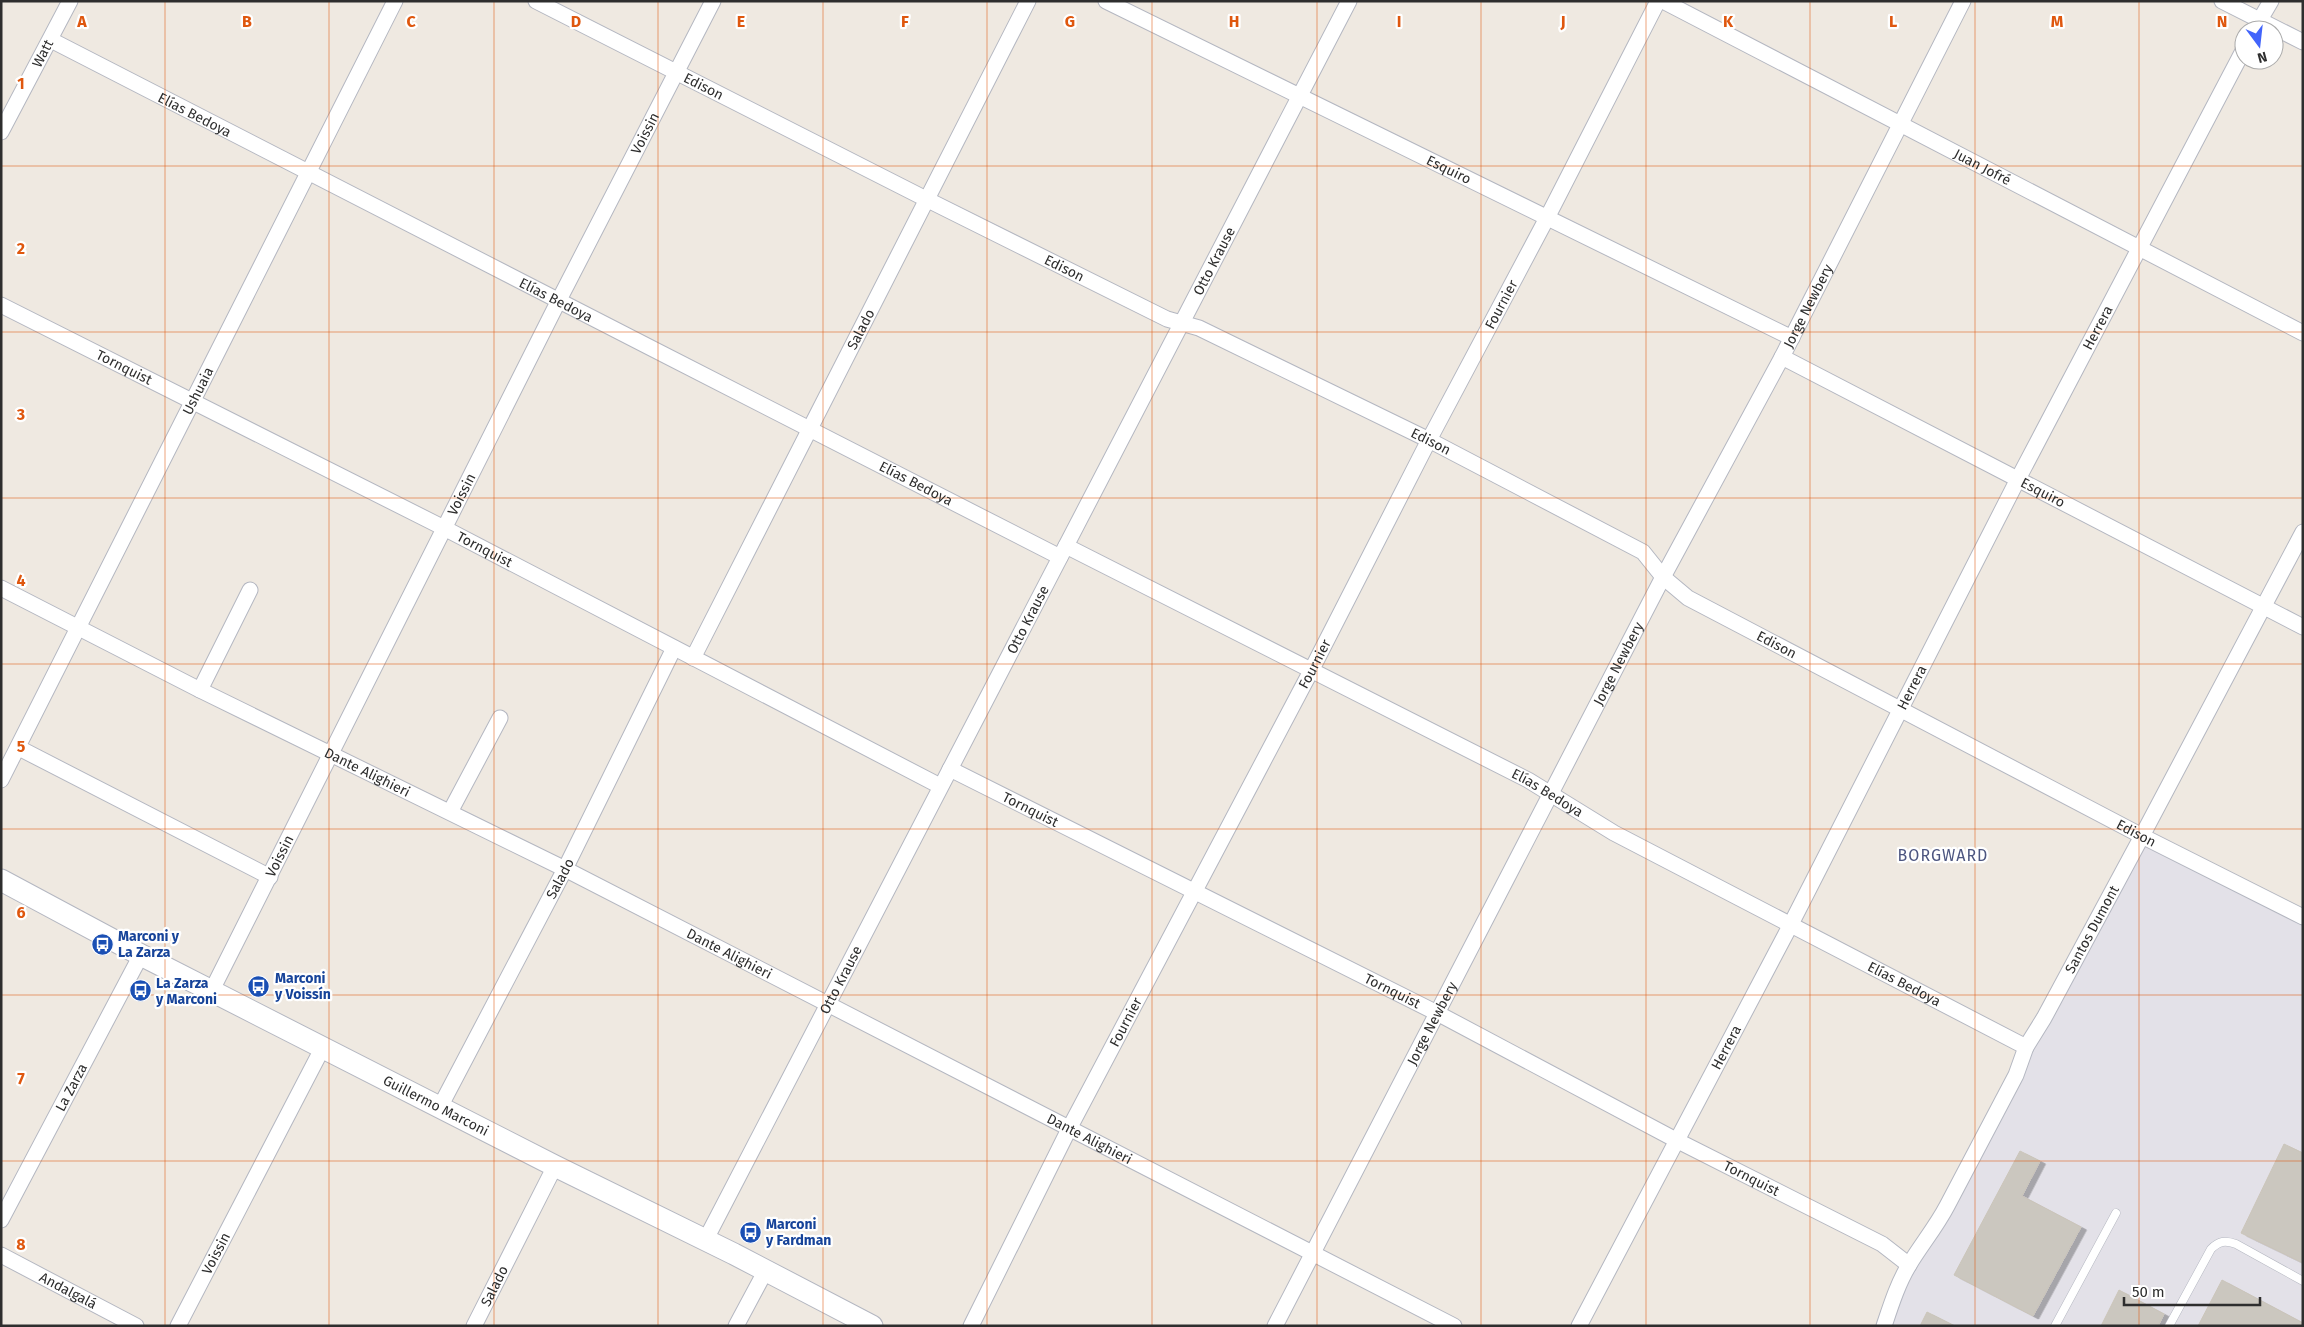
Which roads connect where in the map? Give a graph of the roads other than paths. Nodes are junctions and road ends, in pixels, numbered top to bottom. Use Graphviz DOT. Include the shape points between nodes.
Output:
graph roads {
  1 [pos="70,1"];
  2 [pos="395,1"];
  3 [pos="536,1"];
  4 [pos="713,1"];
  5 [pos="1028,1"];
  6 [pos="1106,1"];
  7 [pos="1349,1"];
  8 [pos="1658,1"];
  9 [pos="1663,1"];
  10 [pos="1962,1"];
  11 [pos="2222,1"];
  12 [pos="2271,1"];
  13 [pos="2250,20"];
  14 [pos="2260,20"];
  15 [pos="2284,35"];
  16 [pos="51,40"];
  17 [pos="2303,42"];
  18 [pos="2234,68"];
  19 [pos="677,73"];
  20 [pos="1300,97"];
  21 [pos="1900,123"];
  22 [pos="1,132"];
  23 [pos="306,173"];
  24 [pos="926,199"];
  25 [pos="1548,216"];
  26 [pos="2139,248"];
  27 [pos="559,300"];
  28 [pos="1,305"];
  29 [pos="1183,324"];
  30 [pos="2303,333"];
  31 [pos="1792,338"];
  32 [pos="1782,357"];
  33 [pos="192,400"];
  34 [pos="809,428"];
  35 [pos="1429,440"];
  36 [pos="2018,479"];
  37 [pos="444,528"];
  38 [pos="2303,532"];
  39 [pos="1063,552"];
  40 [pos="1663,577"];
  41 [pos="1,588"];
  42 [pos="250,590"];
  43 [pos="2264,606"];
  44 [pos="79,627"];
  45 [pos="2303,627"];
  46 [pos="674,648"];
  47 [pos="693,658"];
  48 [pos="1312,669"];
  49 [pos="200,690"];
  50 [pos="1900,710"];
  51 [pos="500,718"];
  52 [pos="18,748"];
  53 [pos="332,754"];
  54 [pos="950,769"];
  55 [pos="1,780"];
  56 [pos="940,786"];
  57 [pos="1550,794"];
  58 [pos="450,812"];
  59 [pos="2142,836"];
  60 [pos="565,870"];
  61 [pos="270,876"];
  62 [pos="1,880"];
  63 [pos="1194,890"];
  64 [pos="2303,917"];
  65 [pos="1790,926"];
  66 [pos="141,955"];
  67 [pos="212,990"];
  68 [pos="829,1004"];
  69 [pos="1437,1013"];
  70 [pos="323,1048"];
  71 [pos="2026,1048"];
  72 [pos="440,1107"];
  73 [pos="1070,1127"];
  74 [pos="1676,1140"];
  75 [pos="555,1166"];
  76 [pos="2116,1213"];
  77 [pos="1,1220"];
  78 [pos="706,1239"];
  79 [pos="1312,1252"];
  80 [pos="1,1255"];
  81 [pos="1909,1265"];
  82 [pos="766,1270"];
  83 [pos="2303,1281"];
  84 [pos="136,1326"];
  85 [pos="178,1326"];
  86 [pos="474,1326"];
  87 [pos="736,1326"];
  88 [pos="872,1326"];
  89 [pos="971,1326"];
  90 [pos="1275,1326"];
  91 [pos="1454,1326"];
  92 [pos="1579,1326"];
  93 [pos="1884,1326"];
  94 [pos="2055,1326"];
  95 [pos="2169,1326"];
  1 -- 16 [label="street, Watt"];
  2 -- 23 [label="street, Ushuaia"];
  3 -- 19 [label="street, Edison"];
  4 -- 19 [label="street, Voissin"];
  5 -- 24 [label="street, Salado"];
  6 -- 20 [label="street, Esquiro"];
  7 -- 20 [label="street, Otto Krause"];
  8 -- 25 [label="street, Fournier"];
  9 -- 21 [label="street, Juan Jofré"];
  10 -- 21 [label="street, Jorge Newbery"];
  11 -- 13 [label="street"];
  12 -- 14 [label="street"];
  15 -- 17 [label="street"];
  16 -- 22 [label="street, Watt"];
  16 -- 23 [label="street, Elías Bedoya"];
  18 -- 26 [label="street, Herrera"];
  19 -- 24 [label="street, Edison"];
  19 -- 27 [label="street, Voissin"];
  20 -- 25 [label="street, Esquiro"];
  20 -- 29 [label="street, Otto Krause"];
  21 -- 26 [label="street, Juan Jofré"];
  21 -- 31 [label="street, Jorge Newbery"];
  23 -- 27 [label="street, Elías Bedoya"];
  23 -- 33 [label="street, Ushuaia"];
  24 -- 29 [label="street, Edison"];
  24 -- 34 [label="street, Salado"];
  25 -- 31 [label="street, Esquiro"];
  25 -- 35 [label="street, Fournier"];
  26 -- 30 [label="street, Juan Jofré"];
  26 -- 36 [label="street, Herrera"];
  27 -- 34 [label="street, Elías Bedoya"];
  27 -- 37 [label="street, Voissin"];
  28 -- 33 [label="street, Tornquist"];
  29 -- 35 [label="street, Edison" via="1199,328"];
  29 -- 39 [label="street, Otto Krause"];
  31 -- 32 [label="street, Jorge Newbery"];
  32 -- 36 [label="street, Esquiro"];
  32 -- 40 [label="street, Jorge Newbery"];
  33 -- 37 [label="street, Tornquist"];
  33 -- 44 [label="street, Ushuaia"];
  34 -- 39 [label="street, Elías Bedoya"];
  34 -- 47 [label="street, Salado"];
  35 -- 40 [label="street, Edison" via="1633,546 1643,552"];
  35 -- 48 [label="street, Fournier"];
  36 -- 43 [label="street, Esquiro"];
  36 -- 50 [label="street, Herrera"];
  37 -- 46 [label="street, Tornquist"];
  37 -- 53 [label="street, Voissin"];
  38 -- 43 [label="street, Santos Dumont"];
  39 -- 48 [label="street, Elías Bedoya"];
  39 -- 54 [label="street, Otto Krause"];
  40 -- 50 [label="street, Edison" via="1688,598"];
  40 -- 57 [label="street, Jorge Newbery"];
  41 -- 44 [label="street, Dante Alighieri"];
  42 -- 49 [label="street"];
  43 -- 45 [label="street, Esquiro"];
  43 -- 59 [label="street, Santos Dumont"];
  44 -- 49 [label="street, Dante Alighieri"];
  44 -- 52 [label="street, Ushuaia"];
  46 -- 47 [label="street, Tornquist"];
  46 -- 60 [label="street, Salado"];
  47 -- 56 [label="street, Tornquist"];
  48 -- 57 [label="street, Elías Bedoya"];
  48 -- 63 [label="street, Fournier"];
  49 -- 53 [label="street, Dante Alighieri"];
  50 -- 59 [label="street, Edison"];
  50 -- 65 [label="street, Herrera"];
  51 -- 58 [label="street"];
  52 -- 55 [label="street, Ushuaia"];
  52 -- 61 [label="street"];
  53 -- 58 [label="street, Dante Alighieri"];
  53 -- 61 [label="street, Voissin"];
  54 -- 56 [label="street, Otto Krause"];
  54 -- 63 [label="street, Tornquist"];
  56 -- 68 [label="street, Otto Krause"];
  57 -- 65 [label="street, Elías Bedoya" via="1614,834"];
  57 -- 69 [label="street, Jorge Newbery"];
  58 -- 60 [label="street, Dante Alighieri"];
  59 -- 64 [label="street, Edison"];
  59 -- 71 [label="street, Santos Dumont"];
  60 -- 68 [label="street, Dante Alighieri"];
  60 -- 72 [label="street, Salado"];
  61 -- 67 [label="street, Voissin"];
  62 -- 66 [label="street, Guillermo Marconi"];
  63 -- 69 [label="street, Tornquist"];
  63 -- 73 [label="street, Fournier"];
  65 -- 71 [label="street, Elías Bedoya"];
  65 -- 74 [label="street, Herrera"];
  66 -- 67 [label="street, Guillermo Marconi"];
  66 -- 77 [label="street, La Zarza"];
  67 -- 70 [label="street, Guillermo Marconi"];
  68 -- 73 [label="street, Dante Alighieri"];
  68 -- 78 [label="street, Otto Krause"];
  69 -- 74 [label="street, Tornquist"];
  69 -- 79 [label="street, Jorge Newbery"];
  70 -- 72 [label="street, Guillermo Marconi"];
  70 -- 85 [label="street, Voissin"];
  71 -- 81 [label="street, Santos Dumont" via="2016,1075 1937,1225"];
  72 -- 75 [label="street, Guillermo Marconi"];
  73 -- 79 [label="street, Dante Alighieri"];
  73 -- 89 [label="street, Fournier"];
  74 -- 81 [label="street, Tornquist" via="1882,1244"];
  74 -- 92 [label="street, Herrera"];
  75 -- 78 [label="street, Guillermo Marconi"];
  75 -- 86 [label="street, Salado"];
  76 -- 94 [label="lane"];
  78 -- 82 [label="street, Guillermo Marconi"];
  79 -- 90 [label="street, Jorge Newbery"];
  79 -- 91 [label="street, Dante Alighieri"];
  80 -- 84 [label="street, Andalgalá"];
  81 -- 93 [label="street, Santos Dumont"];
  82 -- 87 [label="street"];
  82 -- 88 [label="street, Guillermo Marconi"];
  83 -- 95 [label="lane" via="2236,1244 2218,1242 2211,1249"];
}
